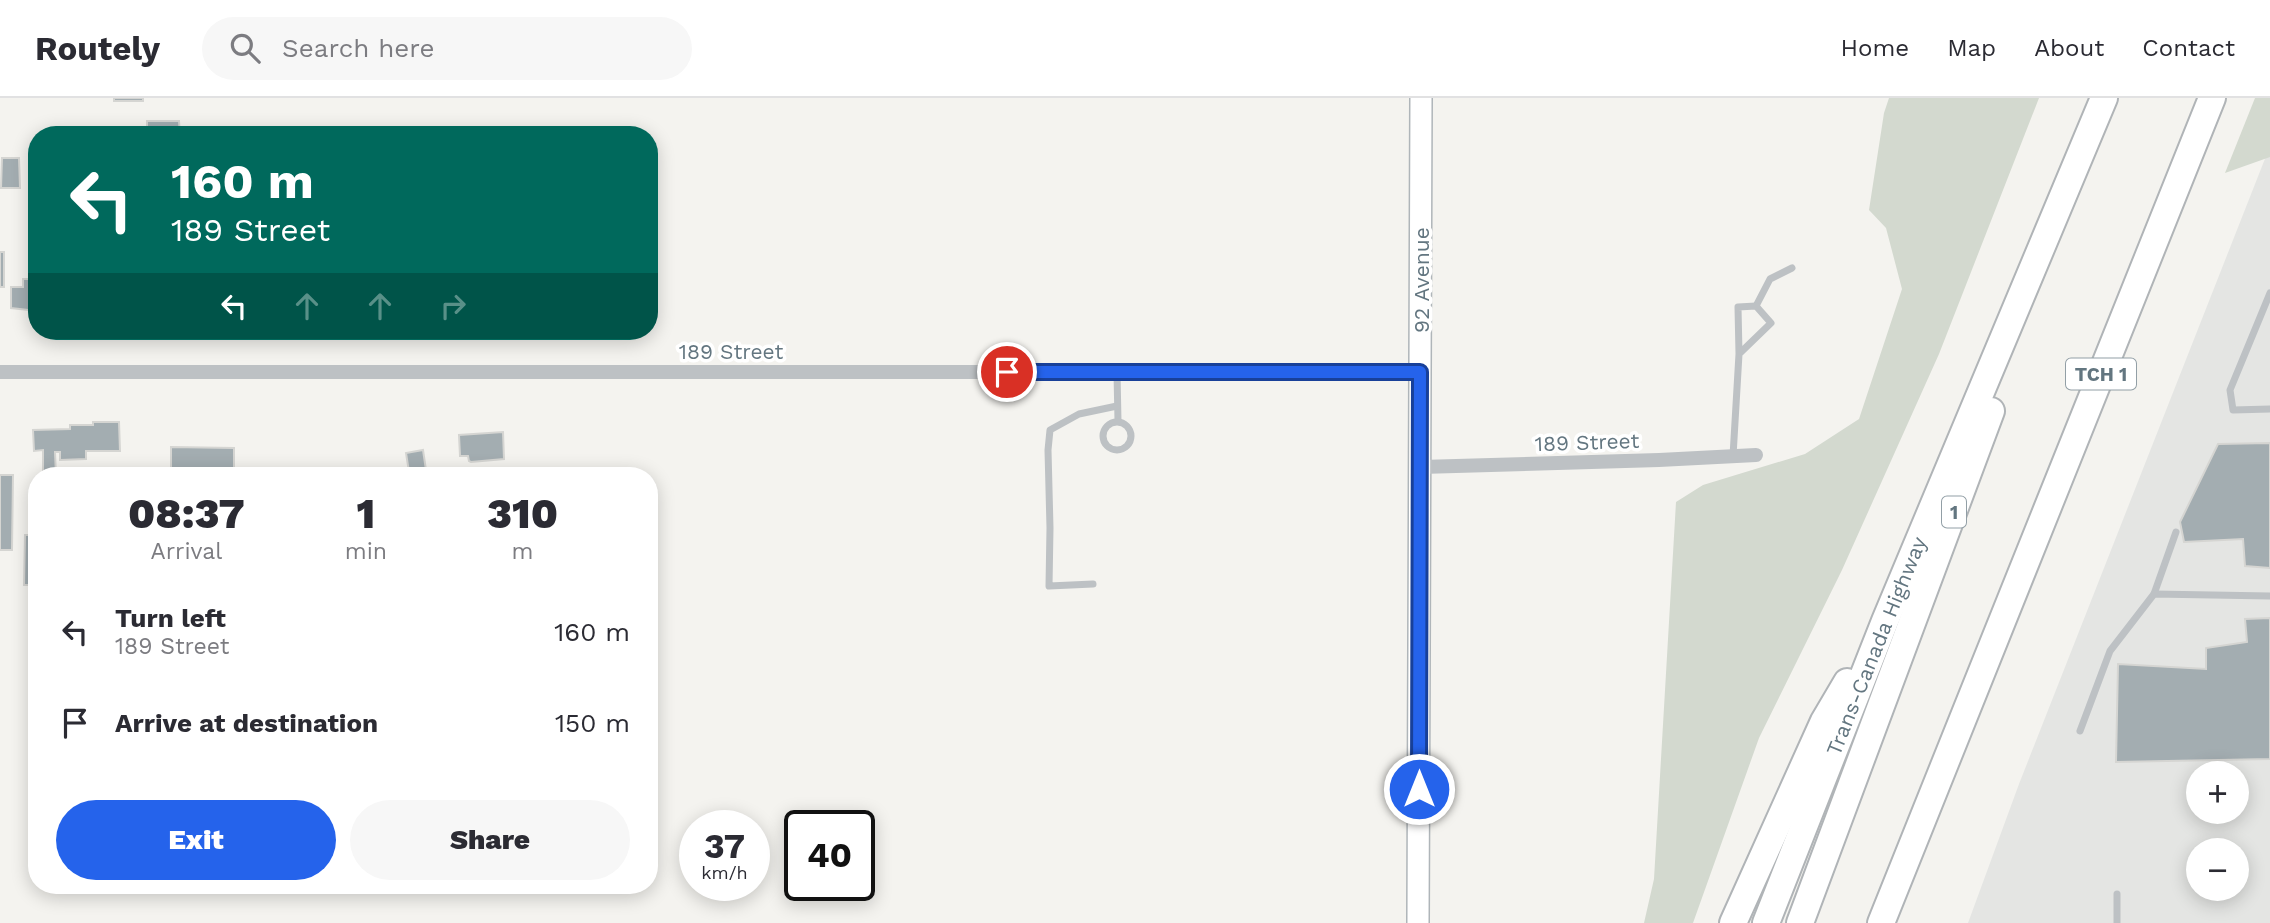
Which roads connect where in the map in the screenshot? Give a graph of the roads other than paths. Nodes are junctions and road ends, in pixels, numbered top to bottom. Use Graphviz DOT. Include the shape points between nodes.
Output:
graph roads {
  1 [pos="1422,98"];
  2 [pos="2212,98"];
  3 [pos="2104,99"];
  4 [pos="1792,268"];
  5 [pos="2270,293"];
  6 [pos="1756,306"];
  7 [pos="1739,354"];
  8 [pos="0,372"];
  9 [pos="1117,372"];
  10 [pos="1420,372"];
  11 [pos="1117,406"];
  12 [pos="2270,409"];
  13 [pos="1118,421"];
  14 [pos="1756,455"];
  15 [pos="1732,456"];
  16 [pos="1420,467"];
  17 [pos="2176,531"];
  18 [pos="1093,584"];
  19 [pos="2154,594"];
  20 [pos="2270,596"];
  21 [pos="1885,621"];
  22 [pos="2080,731"];
  23 [pos="2117,894"];
  24 [pos="1418,923"];
  25 [pos="1732,923"];
  26 [pos="1766,923"];
  27 [pos="1800,923"];
  28 [pos="1881,923"];
  29 [pos="2117,923"];
  1 -- 10 [label="street, 92 Avenue"];
  2 -- 28 [label="highway, TCH 1"];
  3 -- 21 [label="highway, Trans-Canada Highway"];
  3 -- 27 [label="highway, Trans-Canada Highway / 1"];
  4 -- 6 [label="lane" via="1770,279"];
  5 -- 12 [label="lane" via="2230,390 2233,410"];
  6 -- 7 [label="lane" via="1738,307"];
  6 -- 7 [label="lane" via="1771,323"];
  7 -- 15 [label="lane"];
  8 -- 9 [label="street, 189 Street"];
  9 -- 10 [label="street, 189 Street"];
  9 -- 11 [label="lane"];
  10 -- 16 [label="street, 92 Avenue"];
  11 -- 13 [label="lane"];
  11 -- 18 [label="lane" via="1079,414 1050,430 1049,586"];
  13 -- 13 [label="lane" via="1105,427 1103,437 1115,450 1128,446 1132,437 1130,428"];
  14 -- 15 [label="street, 189 Street"];
  15 -- 16 [label="street, 189 Street"];
  16 -- 24 [label="street, 92 Avenue"];
  17 -- 19 [label="lane"];
  19 -- 20 [label="lane"];
  19 -- 22 [label="lane" via="2110,651"];
  21 -- 25 [label="highway" via="1824,721"];
  21 -- 26 [label="highway, Trans-Canada Highway"];
  23 -- 29 [label="lane"];
}
